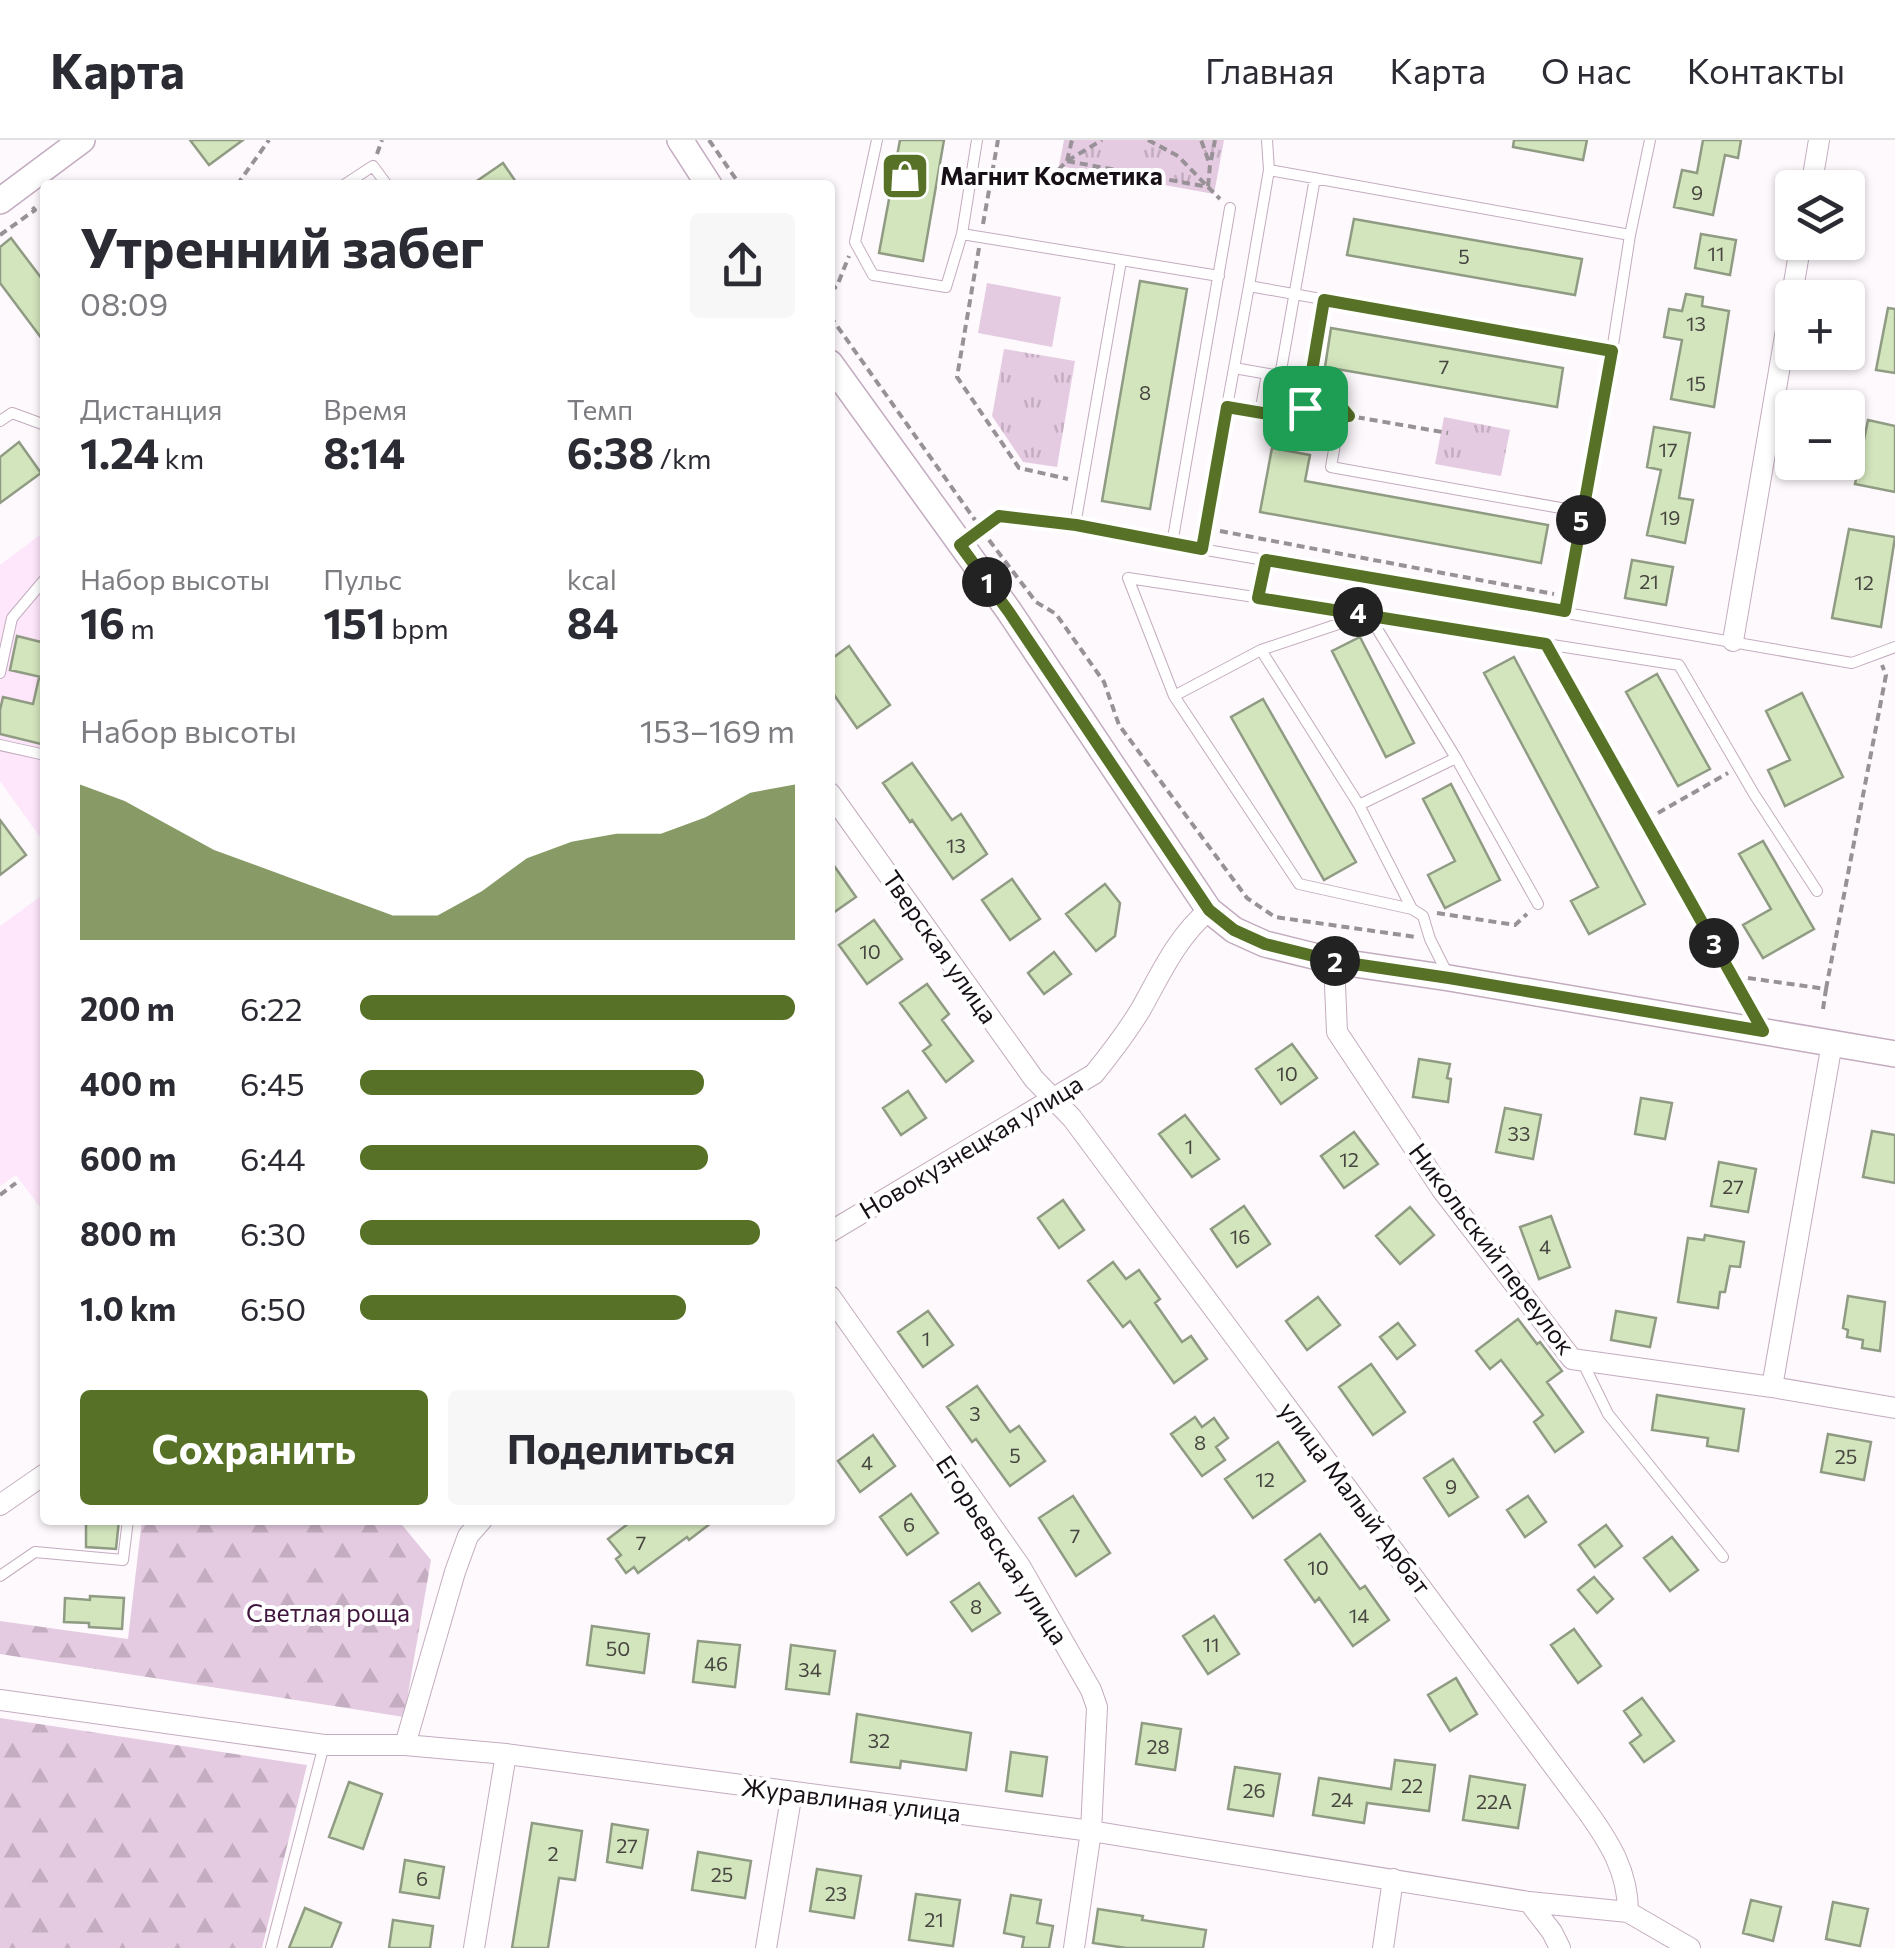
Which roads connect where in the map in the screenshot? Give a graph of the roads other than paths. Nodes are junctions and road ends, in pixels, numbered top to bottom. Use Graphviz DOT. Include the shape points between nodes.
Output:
graph roads {
  1 [pos="82,140"];
  2 [pos="680,140"];
  3 [pos="876,140"];
  4 [pos="977,140"];
  5 [pos="1267,140"];
  6 [pos="1650,140"];
  7 [pos="1819,140"];
  8 [pos="1269,170"];
  9 [pos="1813,170"];
  10 [pos="1315,178"];
  11 [pos="44,179"];
  12 [pos="352,180"];
  13 [pos="383,180"];
  14 [pos="706,180"];
  15 [pos="40,181"];
  16 [pos="0,202"];
  17 [pos="1230,208"];
  18 [pos="962,234"];
  19 [pos="1630,235"];
  20 [pos="1122,260"];
  21 [pos="1798,260"];
  22 [pos="1218,276"];
  23 [pos="1248,286"];
  24 [pos="1294,294"];
  25 [pos="1612,351"];
  26 [pos="1234,368"];
  27 [pos="835,370"];
  28 [pos="1268,374"];
  29 [pos="1227,407"];
  30 [pos="1260,413"];
  31 [pos="0,422"];
  32 [pos="40,424"];
  33 [pos="1583,512"];
  34 [pos="1076,525"];
  35 [pos="1172,544"];
  36 [pos="960,545"];
  37 [pos="1202,549"];
  38 [pos="40,585"];
  39 [pos="1565,611"];
  40 [pos="1368,614"];
  41 [pos="1733,641"];
  42 [pos="1546,644"];
  43 [pos="1895,647"];
  44 [pos="1261,650"];
  45 [pos="0,673"];
  46 [pos="1174,696"];
  47 [pos="0,745"];
  48 [pos="40,754"];
  49 [pos="1456,758"];
  50 [pos="835,800"];
  51 [pos="1359,805"];
  52 [pos="1816,891"];
  53 [pos="1538,904"];
  54 [pos="1209,910"];
  55 [pos="1412,910"];
  56 [pos="1334,961"];
  57 [pos="1449,978"];
  58 [pos="1763,1031"];
  59 [pos="1832,1043"];
  60 [pos="1895,1054"];
  61 [pos="1051,1099"];
  62 [pos="835,1229"];
  63 [pos="835,1303"];
  64 [pos="1582,1362"];
  65 [pos="1772,1386"];
  66 [pos="1895,1408"];
  67 [pos="40,1477"];
  68 [pos="0,1505"];
  69 [pos="128,1525"];
  70 [pos="478,1525"];
  71 [pos="1723,1557"];
  72 [pos="0,1576"];
  73 [pos="0,1700"];
  74 [pos="324,1746"];
  75 [pos="405,1746"];
  76 [pos="506,1754"];
  77 [pos="792,1792"];
  78 [pos="1091,1831"];
  79 [pos="1393,1878"];
  80 [pos="1529,1902"];
  81 [pos="1628,1912"];
  82 [pos="272,1948"];
  83 [pos="474,1948"];
  84 [pos="766,1948"];
  85 [pos="1074,1948"];
  86 [pos="1383,1948"];
  87 [pos="1560,1948"];
  88 [pos="1690,1948"];
  1 -- 11 [label="street"];
  2 -- 14 [label="street"];
  3 -- 18 [label="lane" via="855,242 872,275 946,288"];
  4 -- 18 [label="lane"];
  5 -- 8 [label="lane"];
  6 -- 19 [label="lane"];
  7 -- 9 [label="street"];
  8 -- 10 [label="lane"];
  8 -- 23 [label="lane"];
  10 -- 19 [label="lane"];
  10 -- 24 [label="lane"];
  12 -- 13 [label="lane" via="373,166"];
  15 -- 16 [label="street"];
  17 -- 22 [label="lane"];
  18 -- 20 [label="lane"];
  19 -- 25 [label="lane"];
  20 -- 22 [label="lane"];
  20 -- 34 [label="lane"];
  21 -- 41 [label="street"];
  22 -- 35 [label="lane"];
  23 -- 24 [label="lane"];
  23 -- 26 [label="lane"];
  24 -- 25 [label="lane"];
  24 -- 28 [label="lane" via="1280,376"];
  25 -- 33 [label="lane"];
  26 -- 28 [label="lane"];
  26 -- 29 [label="lane"];
  27 -- 36 [label="street"];
  28 -- 30 [label="lane"];
  29 -- 30 [label="lane"];
  29 -- 37 [label="lane"];
  30 -- 33 [label="lane" via="1338,427 1331,468"];
  31 -- 32 [label="lane" via="12,413"];
  33 -- 39 [label="lane"];
  34 -- 35 [label="lane"];
  34 -- 36 [label="lane" via="999,516"];
  35 -- 37 [label="lane"];
  36 -- 54 [label="street"];
  37 -- 39 [label="lane"];
  38 -- 45 [label="lane" via="12,618"];
  39 -- 41 [label="lane"];
  40 -- 42 [label="lane"];
  40 -- 44 [label="lane"];
  40 -- 46 [label="lane" via="1128,578"];
  40 -- 49 [label="lane"];
  41 -- 43 [label="lane" via="1852,663"];
  42 -- 52 [label="lane" via="1679,665"];
  42 -- 58 [label="lane"];
  44 -- 46 [label="lane"];
  44 -- 51 [label="lane"];
  46 -- 55 [label="lane" via="1299,884"];
  47 -- 48 [label="lane"];
  49 -- 51 [label="lane"];
  49 -- 53 [label="lane"];
  50 -- 61 [label="street, Тверская улица"];
  51 -- 55 [label="lane"];
  54 -- 56 [label="street" via="1265,944"];
  54 -- 61 [label="street, Новокузнецкая улица" via="1191,925 1094,1074"];
  55 -- 57 [label="lane" via="1423,916"];
  56 -- 57 [label="street"];
  56 -- 64 [label="street, Никольский переулок" via="1337,1032 1442,1190 1572,1360"];
  57 -- 58 [label="street"];
  58 -- 59 [label="street"];
  59 -- 60 [label="street"];
  59 -- 65 [label="street"];
  61 -- 62 [label="street, Новокузнецкая улица"];
  61 -- 81 [label="street, улица Малый Арбат" via="1072,1118 1588,1811 1622,1870"];
  63 -- 78 [label="street, Егорьевская улица" via="1020,1566 1090,1690 1097,1707"];
  64 -- 65 [label="street, Никольский переулок"];
  64 -- 71 [label="lane" via="1608,1414"];
  65 -- 66 [label="street, Никольский переулок"];
  67 -- 68 [label="street"];
  69 -- 72 [label="lane" via="124,1560 35,1552"];
  70 -- 75 [label="street" via="455,1572"];
  73 -- 74 [label="street, Журавлиная улица"];
  74 -- 75 [label="street, Журавлиная улица"];
  74 -- 82 [label="lane"];
  75 -- 76 [label="street, Журавлиная улица"];
  76 -- 77 [label="street, Журавлиная улица"];
  76 -- 83 [label="street"];
  77 -- 78 [label="street, Журавлиная улица"];
  77 -- 84 [label="street"];
  78 -- 79 [label="street, Журавлиная улица"];
  78 -- 85 [label="street, Егорьевская улица"];
  79 -- 80 [label="street, Журавлиная улица"];
  79 -- 86 [label="street"];
  80 -- 81 [label="street, Журавлиная улица"];
  80 -- 87 [label="street"];
  81 -- 88 [label="street, Журавлиная улица"];
}
